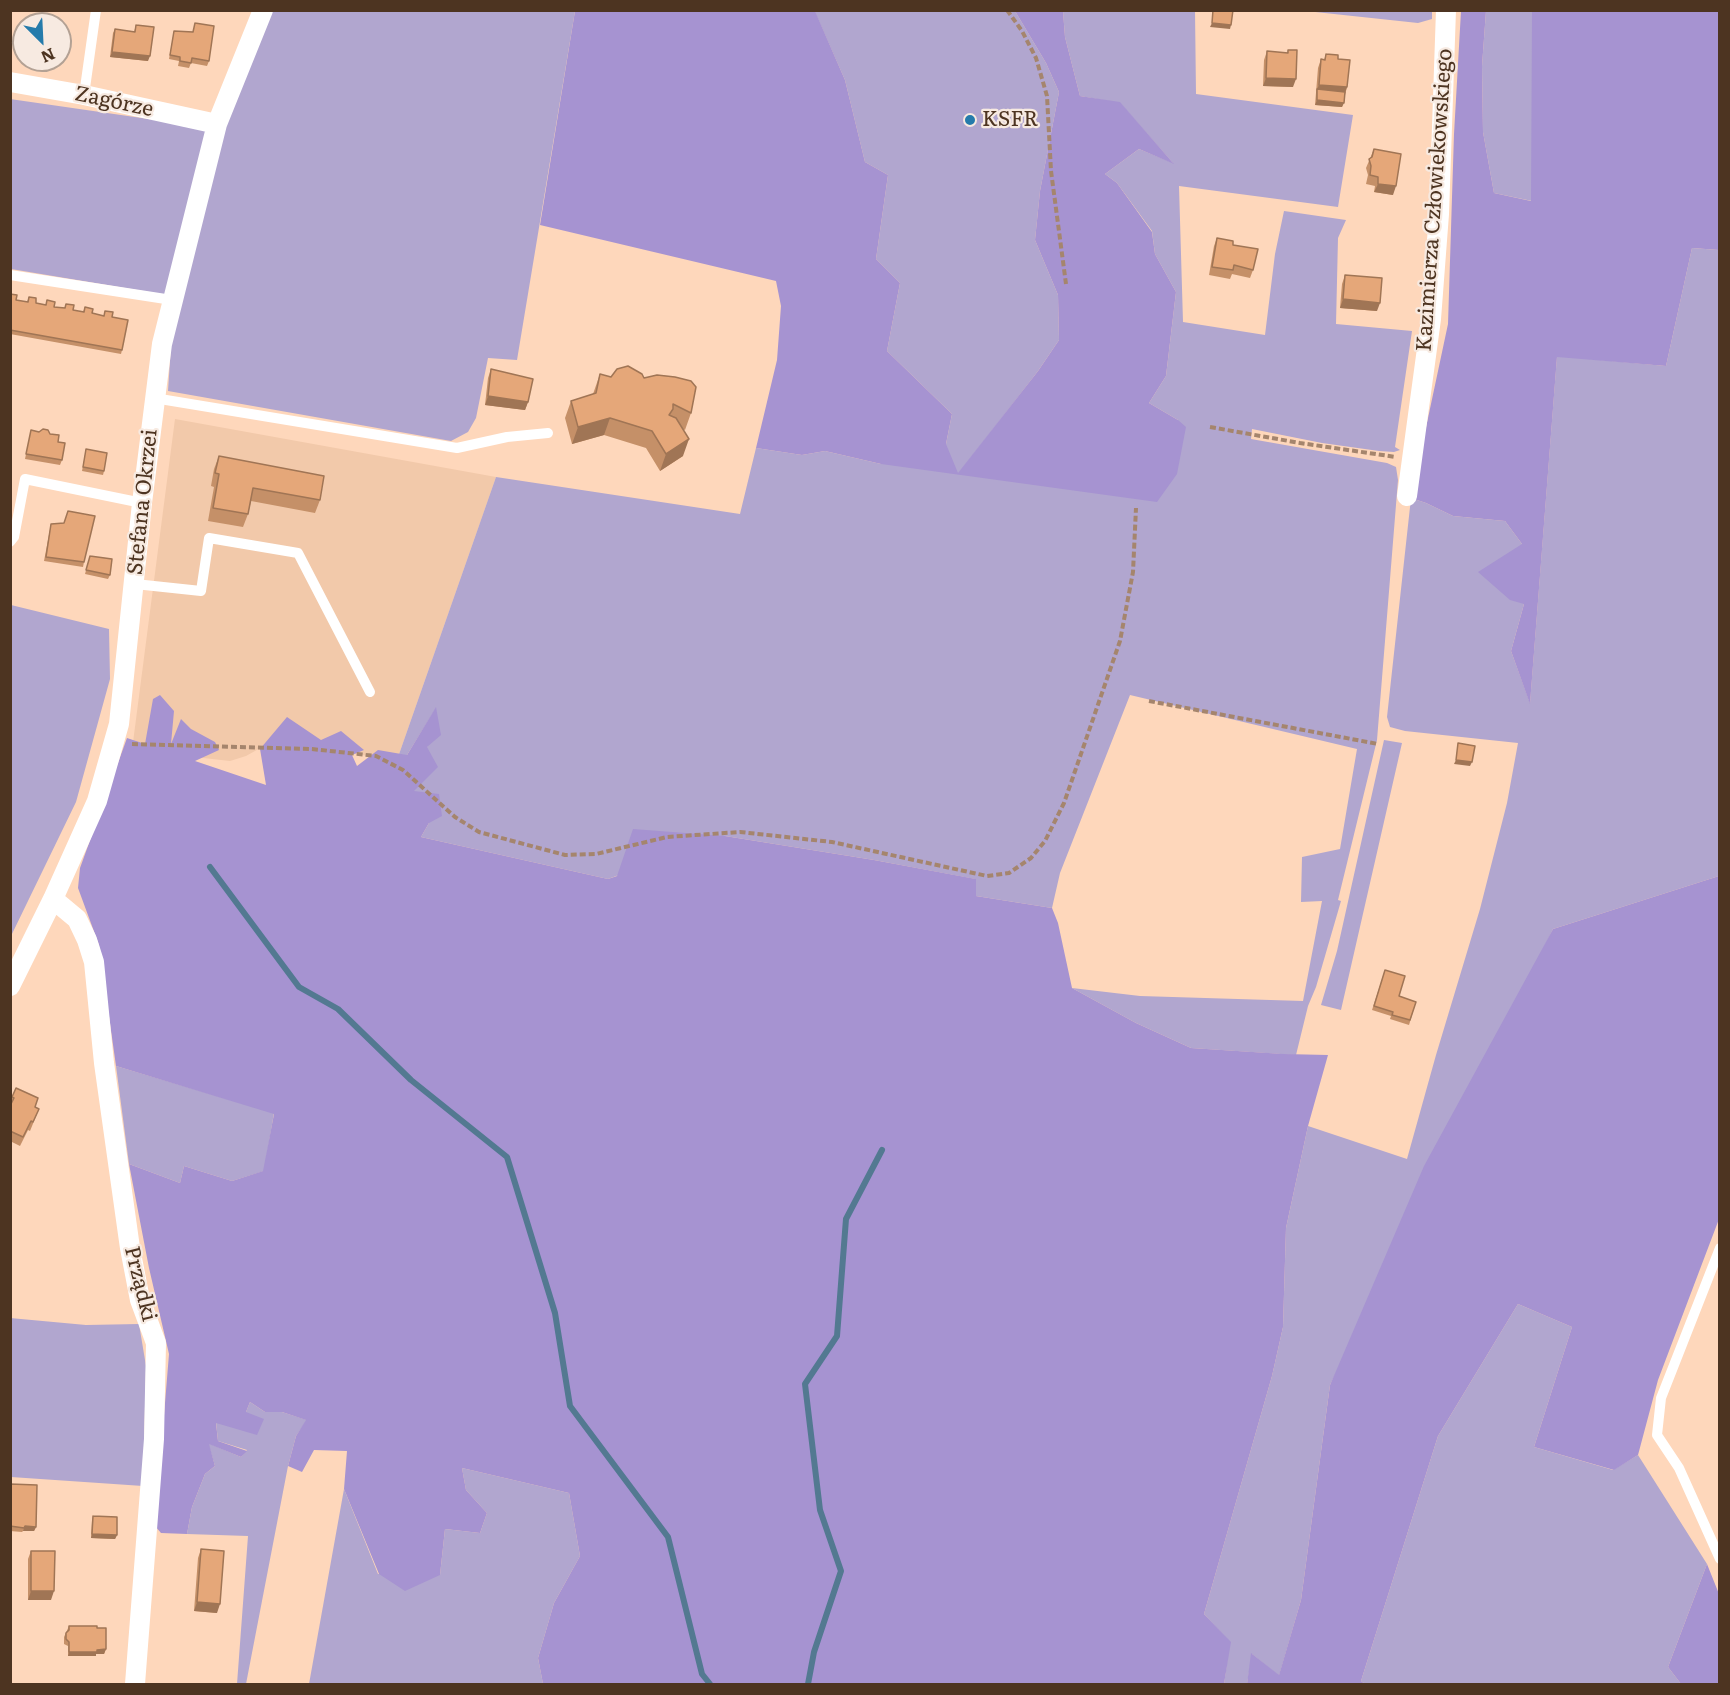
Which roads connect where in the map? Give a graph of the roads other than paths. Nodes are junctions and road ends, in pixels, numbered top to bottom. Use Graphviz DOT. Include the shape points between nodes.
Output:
graph roads {
  1 [pos="96,10"];
  2 [pos="263,10"];
  3 [pos="1446,10"];
  4 [pos="10,82"];
  5 [pos="84,95"];
  6 [pos="217,124"];
  7 [pos="10,275"];
  8 [pos="172,300"];
  9 [pos="154,398"];
  10 [pos="548,434"];
  11 [pos="1407,496"];
  12 [pos="142,503"];
  13 [pos="10,542"];
  14 [pos="135,584"];
  15 [pos="370,692"];
  16 [pos="53,899"];
  17 [pos="10,986"];
  18 [pos="1719,1248"];
  19 [pos="1719,1559"];
  20 [pos="135,1684"];
  1 -- 5 [label="lane"];
  2 -- 6 [label="street, Stefana Okrzei"];
  3 -- 11 [label="street, Kazimierza Człowiekowskiego" via="1431,319"];
  4 -- 5 [label="street, Zagórze"];
  5 -- 6 [label="street, Zagórze"];
  6 -- 8 [label="street, Stefana Okrzei"];
  7 -- 8 [label="lane"];
  8 -- 9 [label="street, Stefana Okrzei"];
  9 -- 10 [label="lane" via="457,448 507,437"];
  9 -- 12 [label="street, Stefana Okrzei"];
  12 -- 13 [label="lane" via="25,479"];
  12 -- 14 [label="street, Stefana Okrzei"];
  14 -- 15 [label="lane" via="201,591 209,538 298,553"];
  14 -- 16 [label="street, Stefana Okrzei" via="114,744 97,801"];
  16 -- 17 [label="street, Stefana Okrzei"];
  16 -- 20 [label="street, Prządki" via="77,918 94,962 130,1248 141,1300 156,1343 154,1439"];
  18 -- 19 [label="lane" via="1661,1398 1658,1435 1679,1468"];
}
